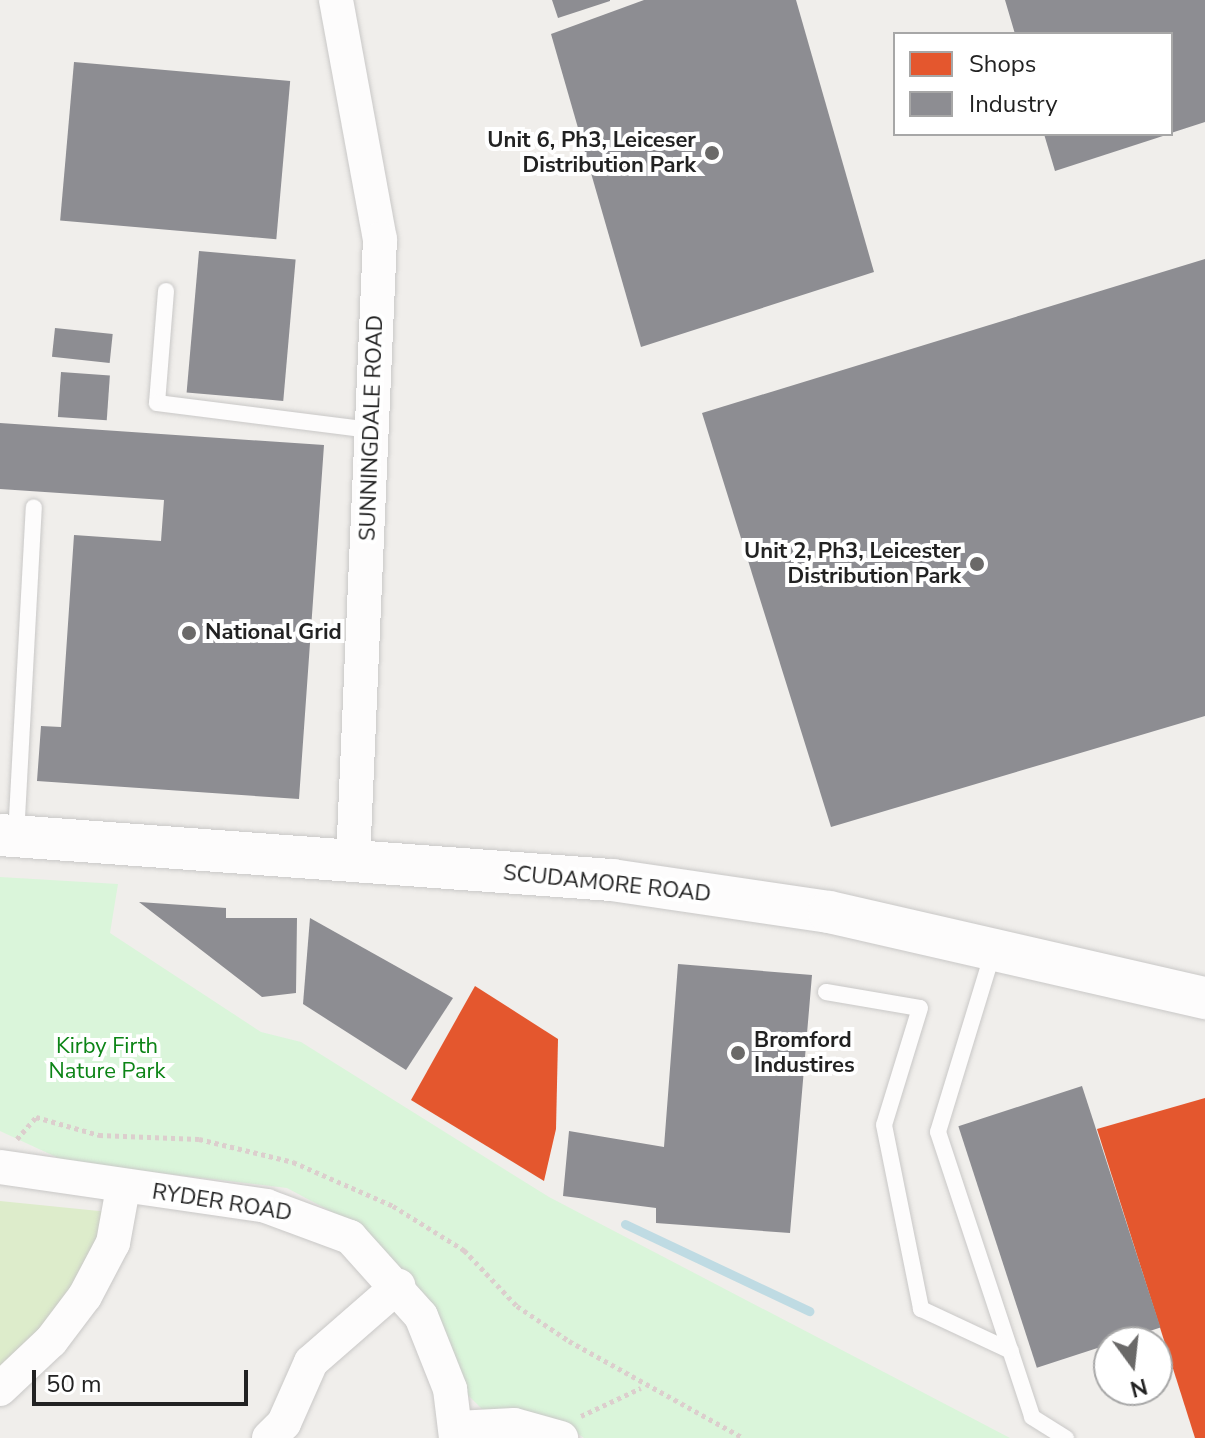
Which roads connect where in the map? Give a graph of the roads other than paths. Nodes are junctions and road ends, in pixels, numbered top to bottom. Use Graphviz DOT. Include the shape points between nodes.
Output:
graph roads {
  1 [pos="336,0"];
  2 [pos="166,291"];
  3 [pos="372,430"];
  4 [pos="34,507"];
  5 [pos="8,835"];
  6 [pos="353,860"];
  7 [pos="993,952"];
  8 [pos="826,992"];
  9 [pos="1205,998"];
  10 [pos="0,1167"];
  11 [pos="123,1188"];
  12 [pos="398,1286"];
  13 [pos="1011,1351"];
  14 [pos="0,1389"];
  15 [pos="456,1433"];
  16 [pos="556,1435"];
  17 [pos="269,1438"];
  18 [pos="1066,1438"];
  1 -- 3 [label="street, SUNNINGDALE ROAD" via="380,239"];
  2 -- 3 [label="lane" via="157,403"];
  3 -- 6 [label="street, SUNNINGDALE ROAD"];
  4 -- 5 [label="lane"];
  5 -- 6 [label="street, SCUDAMORE ROAD"];
  6 -- 7 [label="street, SCUDAMORE ROAD" via="612,880 829,912"];
  7 -- 9 [label="street, SCUDAMORE ROAD"];
  7 -- 13 [label="lane" via="938,1132"];
  8 -- 13 [label="lane" via="920,1008 884,1125 921,1309"];
  10 -- 11 [label="street, RYDER ROAD"];
  11 -- 12 [label="street, RYDER ROAD" via="306,1216 350,1237"];
  11 -- 14 [label="street" via="113,1243 85,1296 51,1341"];
  12 -- 15 [label="street, RYDER ROAD" via="438,1350"];
  12 -- 17 [label="street" via="311,1362 284,1423"];
  13 -- 18 [label="lane" via="1032,1417"];
  15 -- 16 [label="street"];
}
